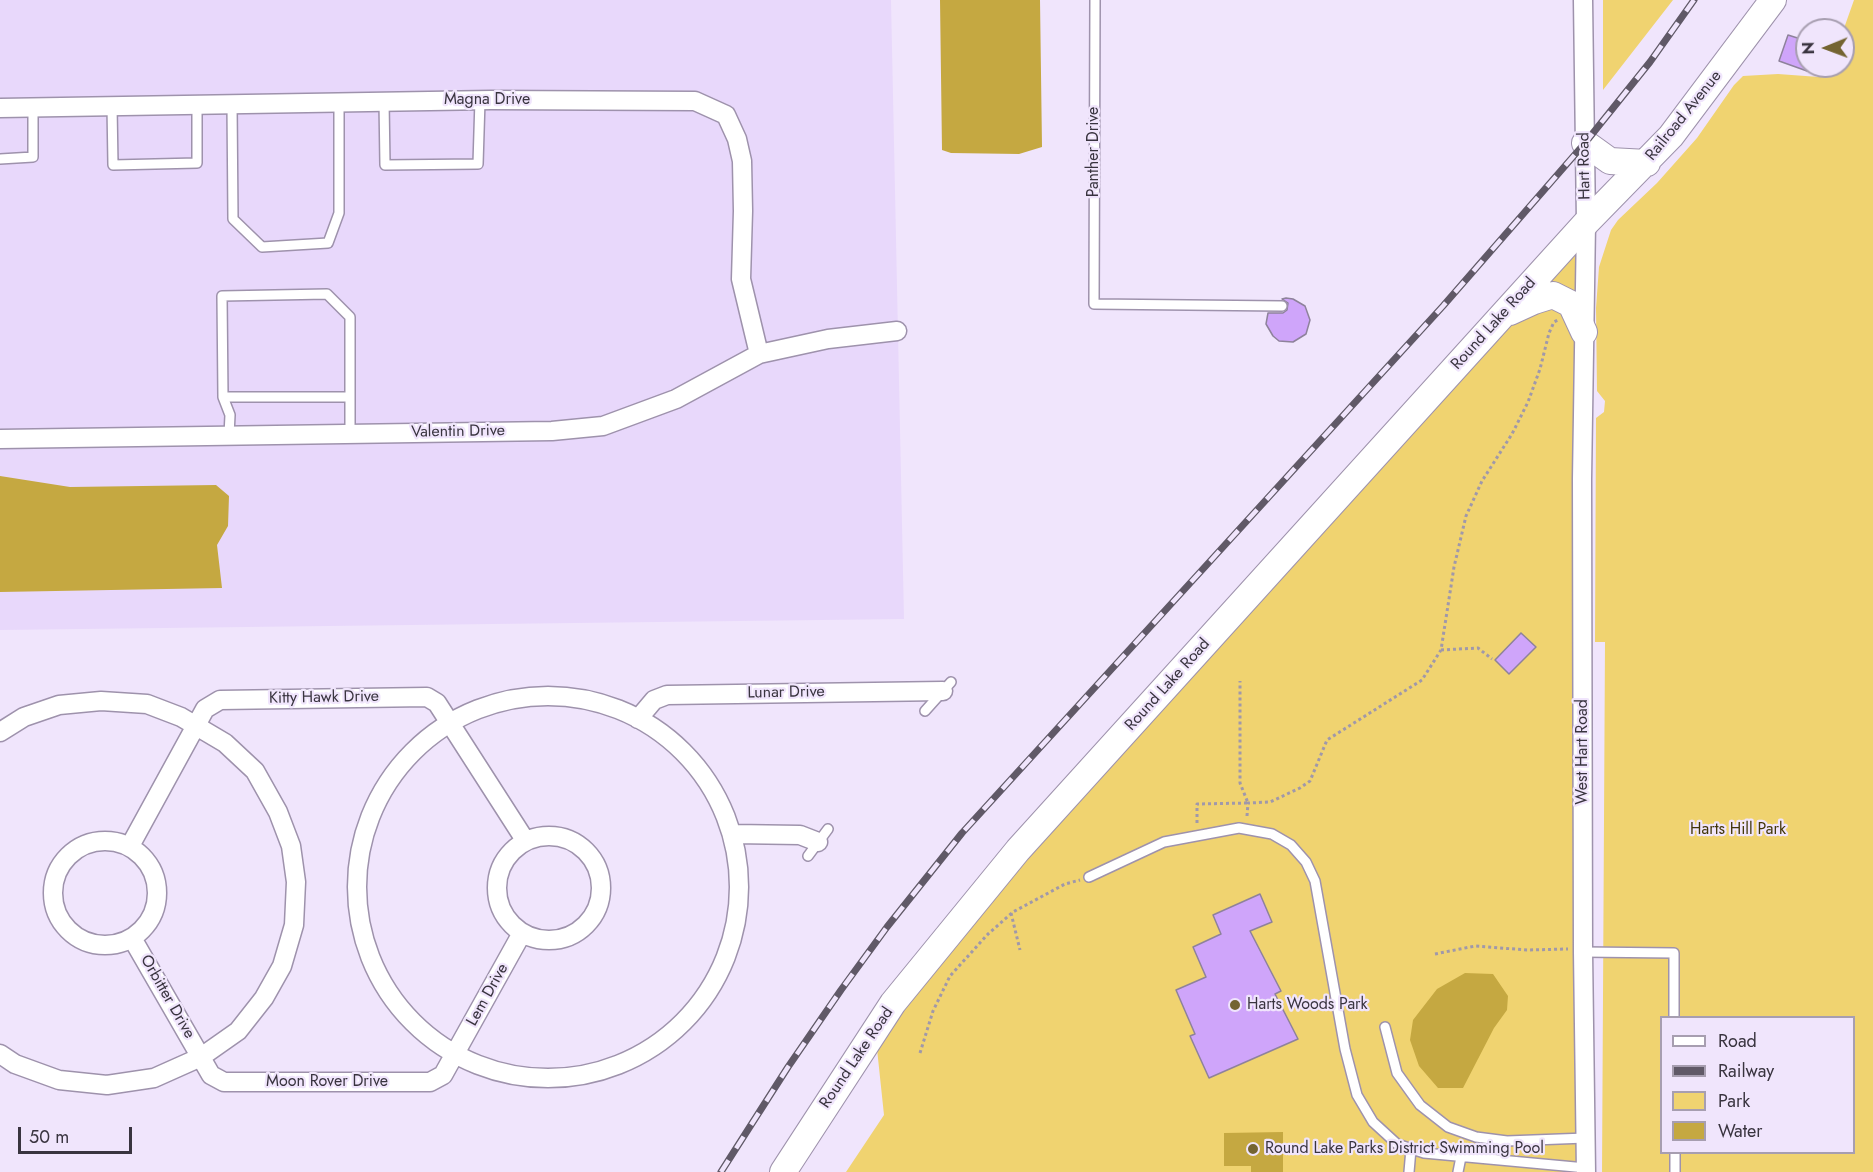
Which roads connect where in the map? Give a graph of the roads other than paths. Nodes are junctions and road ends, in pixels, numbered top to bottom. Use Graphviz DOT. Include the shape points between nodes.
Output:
graph roads {
  1 [pos="1095,0"];
  2 [pos="1584,0"];
  3 [pos="1773,0"];
  4 [pos="480,100"];
  5 [pos="384,101"];
  6 [pos="339,102"];
  7 [pos="197,104"];
  8 [pos="231,104"];
  9 [pos="112,106"];
  10 [pos="33,107"];
  11 [pos="0,108"];
  12 [pos="1585,143"];
  13 [pos="0,159"];
  14 [pos="1647,163"];
  15 [pos="1586,223"];
  16 [pos="1282,306"];
  17 [pos="1501,316"];
  18 [pos="1575,324"];
  19 [pos="897,331"];
  20 [pos="759,354"];
  21 [pos="223,397"];
  22 [pos="350,397"];
  23 [pos="350,434"];
  24 [pos="230,435"];
  25 [pos="0,439"];
  26 [pos="947,686"];
  27 [pos="925,711"];
  28 [pos="639,719"];
  29 [pos="450,724"];
  30 [pos="196,726"];
  31 [pos="0,732"];
  32 [pos="734,834"];
  33 [pos="525,840"];
  34 [pos="818,842"];
  35 [pos="130,846"];
  36 [pos="1089,877"];
  37 [pos="522,933"];
  38 [pos="132,938"];
  39 [pos="1576,950"];
  40 [pos="1674,1016"];
  41 [pos="1384,1027"];
  42 [pos="0,1054"];
  43 [pos="453,1056"];
  44 [pos="201,1057"];
  45 [pos="1586,1138"];
  46 [pos="1412,1149"];
  47 [pos="1675,1154"];
  48 [pos="1461,1157"];
  49 [pos="1586,1170"];
  50 [pos="783,1172"];
  51 [pos="1409,1172"];
  52 [pos="1458,1172"];
  53 [pos="1675,1172"];
  1 -- 16 [label="lane, Panther Drive" via="1094,304"];
  2 -- 12 [label="street, Hart Road"];
  3 -- 14 [label="main road, Railroad Avenue"];
  4 -- 5 [label="street, Magna Drive"];
  4 -- 5 [label="lane" via="478,164 385,165"];
  4 -- 20 [label="street, Magna Drive" via="695,101 726,115 742,161 741,279"];
  5 -- 6 [label="street, Magna Drive"];
  6 -- 8 [label="street, Magna Drive"];
  6 -- 8 [label="lane" via="339,213 328,243 262,247 233,219"];
  7 -- 8 [label="street, Magna Drive"];
  7 -- 9 [label="street, Magna Drive"];
  7 -- 9 [label="lane" via="197,164 113,165"];
  9 -- 10 [label="street, Magna Drive"];
  10 -- 11 [label="street, Magna Drive"];
  10 -- 13 [label="lane" via="33,157"];
  12 -- 14 [label="main road" via="1610,161"];
  12 -- 15 [label="street, Hart Road"];
  14 -- 15 [label="main road, Railroad Avenue"];
  15 -- 17 [label="main road, Round Lake Road"];
  15 -- 18 [label="street, Hart Road"];
  17 -- 18 [label="main road" via="1553,295 1570,303"];
  17 -- 50 [label="main road, Round Lake Road" via="1018,850 893,1003"];
  18 -- 39 [label="street, West Hart Road" via="1582,479"];
  19 -- 20 [label="street, Valentin Drive" via="828,339"];
  20 -- 23 [label="street, Valentin Drive" via="676,399 603,426"];
  21 -- 22 [label="lane"];
  21 -- 22 [label="lane" via="222,296 327,294 350,317"];
  21 -- 24 [label="lane" via="230,415"];
  22 -- 23 [label="lane"];
  23 -- 24 [label="street, Valentin Drive"];
  24 -- 25 [label="street, Valentin Drive"];
  26 -- 27 [label="lane"];
  26 -- 28 [label="street, Lunar Drive" via="667,695 654,700"];
  28 -- 29 [label="street" via="626,711 578,698 529,697 480,709"];
  28 -- 32 [label="street" via="692,760 717,796"];
  29 -- 30 [label="street, Kitty Hawk Drive" via="437,703 427,697 220,700 205,710"];
  29 -- 33 [label="street"];
  29 -- 43 [label="street" via="397,768 376,802 363,838 359,881 361,924 371,961 389,994 413,1023"];
  30 -- 31 [label="street" via="147,704 102,701 59,705 24,717"];
  30 -- 35 [label="street"];
  30 -- 44 [label="street" via="225,743 255,771 291,846 296,882 294,925 282,966 264,998 238,1031"];
  32 -- 34 [label="street" via="800,835"];
  32 -- 43 [label="street" via="739,872 738,917 729,952 714,983 689,1016 647,1050 607,1070 563,1078 523,1077 481,1068"];
  33 -- 37 [label="street" via="503,862 496,894 510,923"];
  33 -- 37 [label="street" via="561,836 578,843 591,855 602,889 589,923 574,934 557,940 539,940"];
  35 -- 38 [label="street, Orbitter Drive" via="154,874 157,891 146,926"];
  35 -- 38 [label="street, Orbitter Drive" via="97,840 81,845 58,869 53,902 58,918 83,941 116,944"];
  36 -- 46 [label="lane" via="1164,842 1239,828 1272,834 1291,845 1306,862 1315,882 1357,1095 1373,1122 1397,1144"];
  37 -- 43 [label="street, Lem Drive"];
  38 -- 44 [label="street, Orbitter Drive"];
  39 -- 40 [label="lane" via="1674,953"];
  39 -- 45 [label="street, West Hart Road"];
  41 -- 45 [label="lane" via="1397,1073 1420,1105 1448,1127 1476,1137 1508,1141"];
  42 -- 44 [label="street" via="58,1080 107,1085 154,1078"];
  43 -- 44 [label="street, Moon Rover Drive" via="442,1075 430,1082 224,1082 211,1075"];
  45 -- 49 [label="street, West Hart Road"];
  46 -- 48 [label="lane"];
  46 -- 51 [label="lane"];
  47 -- 53 [label="lane"];
  48 -- 49 [label="lane"];
  48 -- 52 [label="lane"];
}
